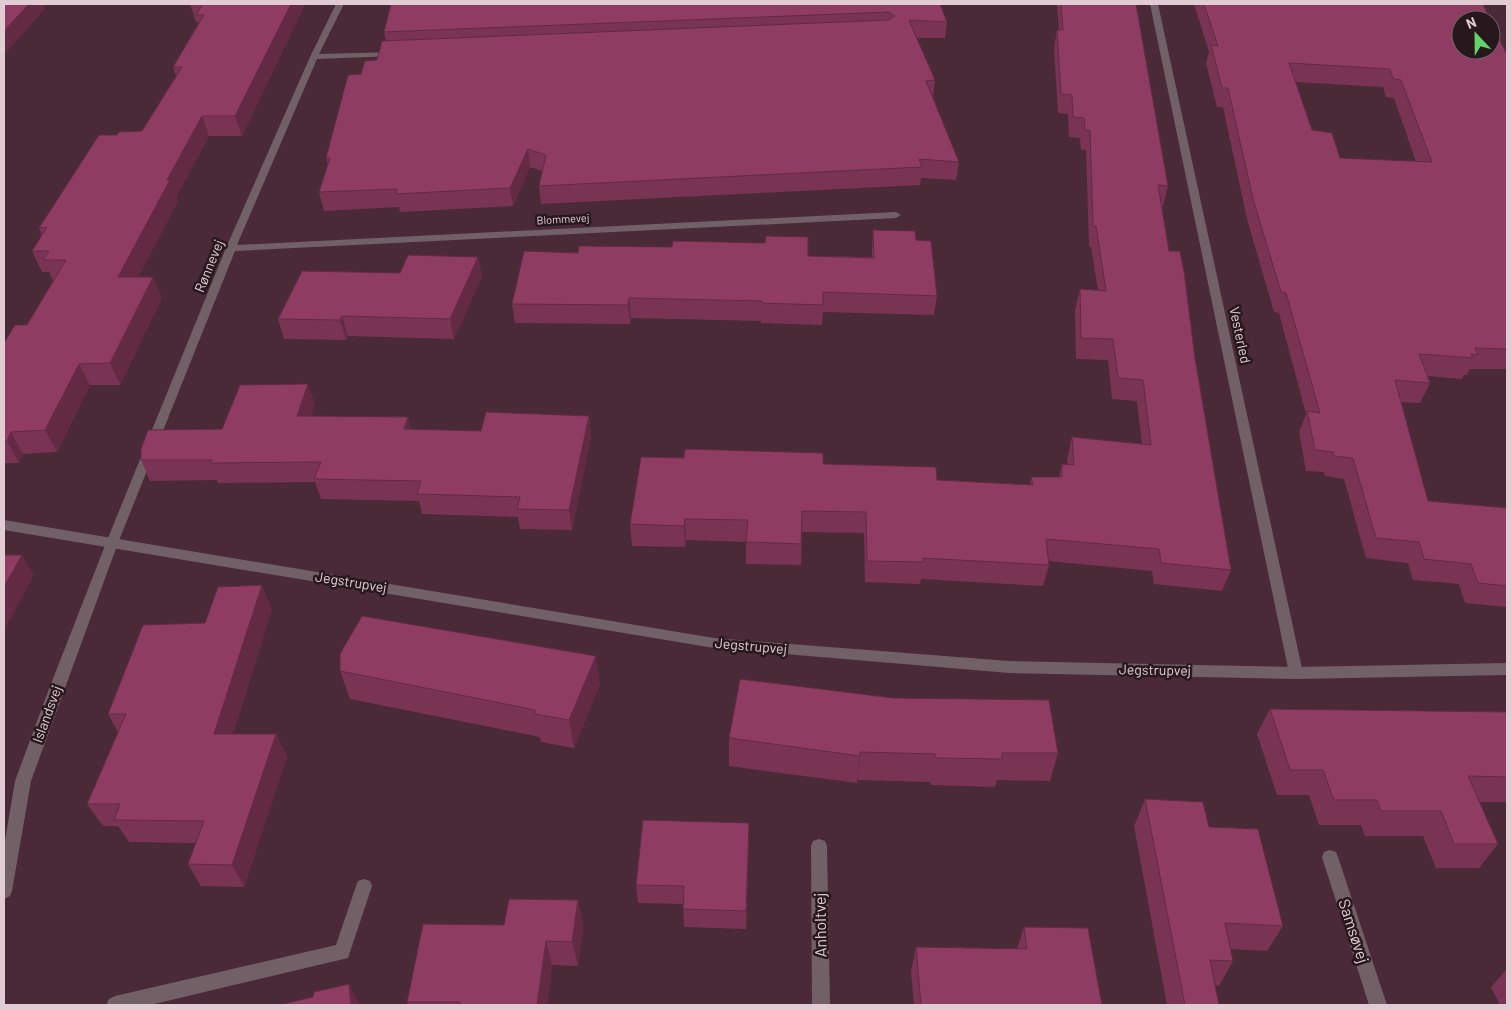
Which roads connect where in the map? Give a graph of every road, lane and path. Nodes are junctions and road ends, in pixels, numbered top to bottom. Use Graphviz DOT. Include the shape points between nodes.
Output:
graph roads {
  1 [pos="340,4"];
  2 [pos="1154,4"];
  3 [pos="403,54"];
  4 [pos="314,58"];
  5 [pos="896,215"];
  6 [pos="231,248"];
  7 [pos="4,525"];
  8 [pos="112,542"];
  9 [pos="1507,669"];
  10 [pos="1296,673"];
  11 [pos="819,846"];
  12 [pos="1330,857"];
  13 [pos="364,886"];
  14 [pos="4,891"];
  15 [pos="115,1005"];
  16 [pos="821,1005"];
  17 [pos="1378,1005"];
  1 -- 4 [label="street, Rønnevej"];
  2 -- 10 [label="street, Vesterled"];
  3 -- 4 [label="street"];
  4 -- 6 [label="street, Rønnevej"];
  5 -- 6 [label="street, Blommevej"];
  6 -- 8 [label="street, Rønnevej"];
  7 -- 8 [label="street, Jegstrupvej"];
  8 -- 10 [label="street, Jegstrupvej" via="714,643 1009,667"];
  8 -- 14 [label="street, Islandsvej" via="23,781"];
  9 -- 10 [label="street, Jegstrupvej"];
  11 -- 16 [label="street, Anholtvej"];
  12 -- 17 [label="street, Samsøvej"];
  13 -- 15 [label="street" via="342,952"];
}
